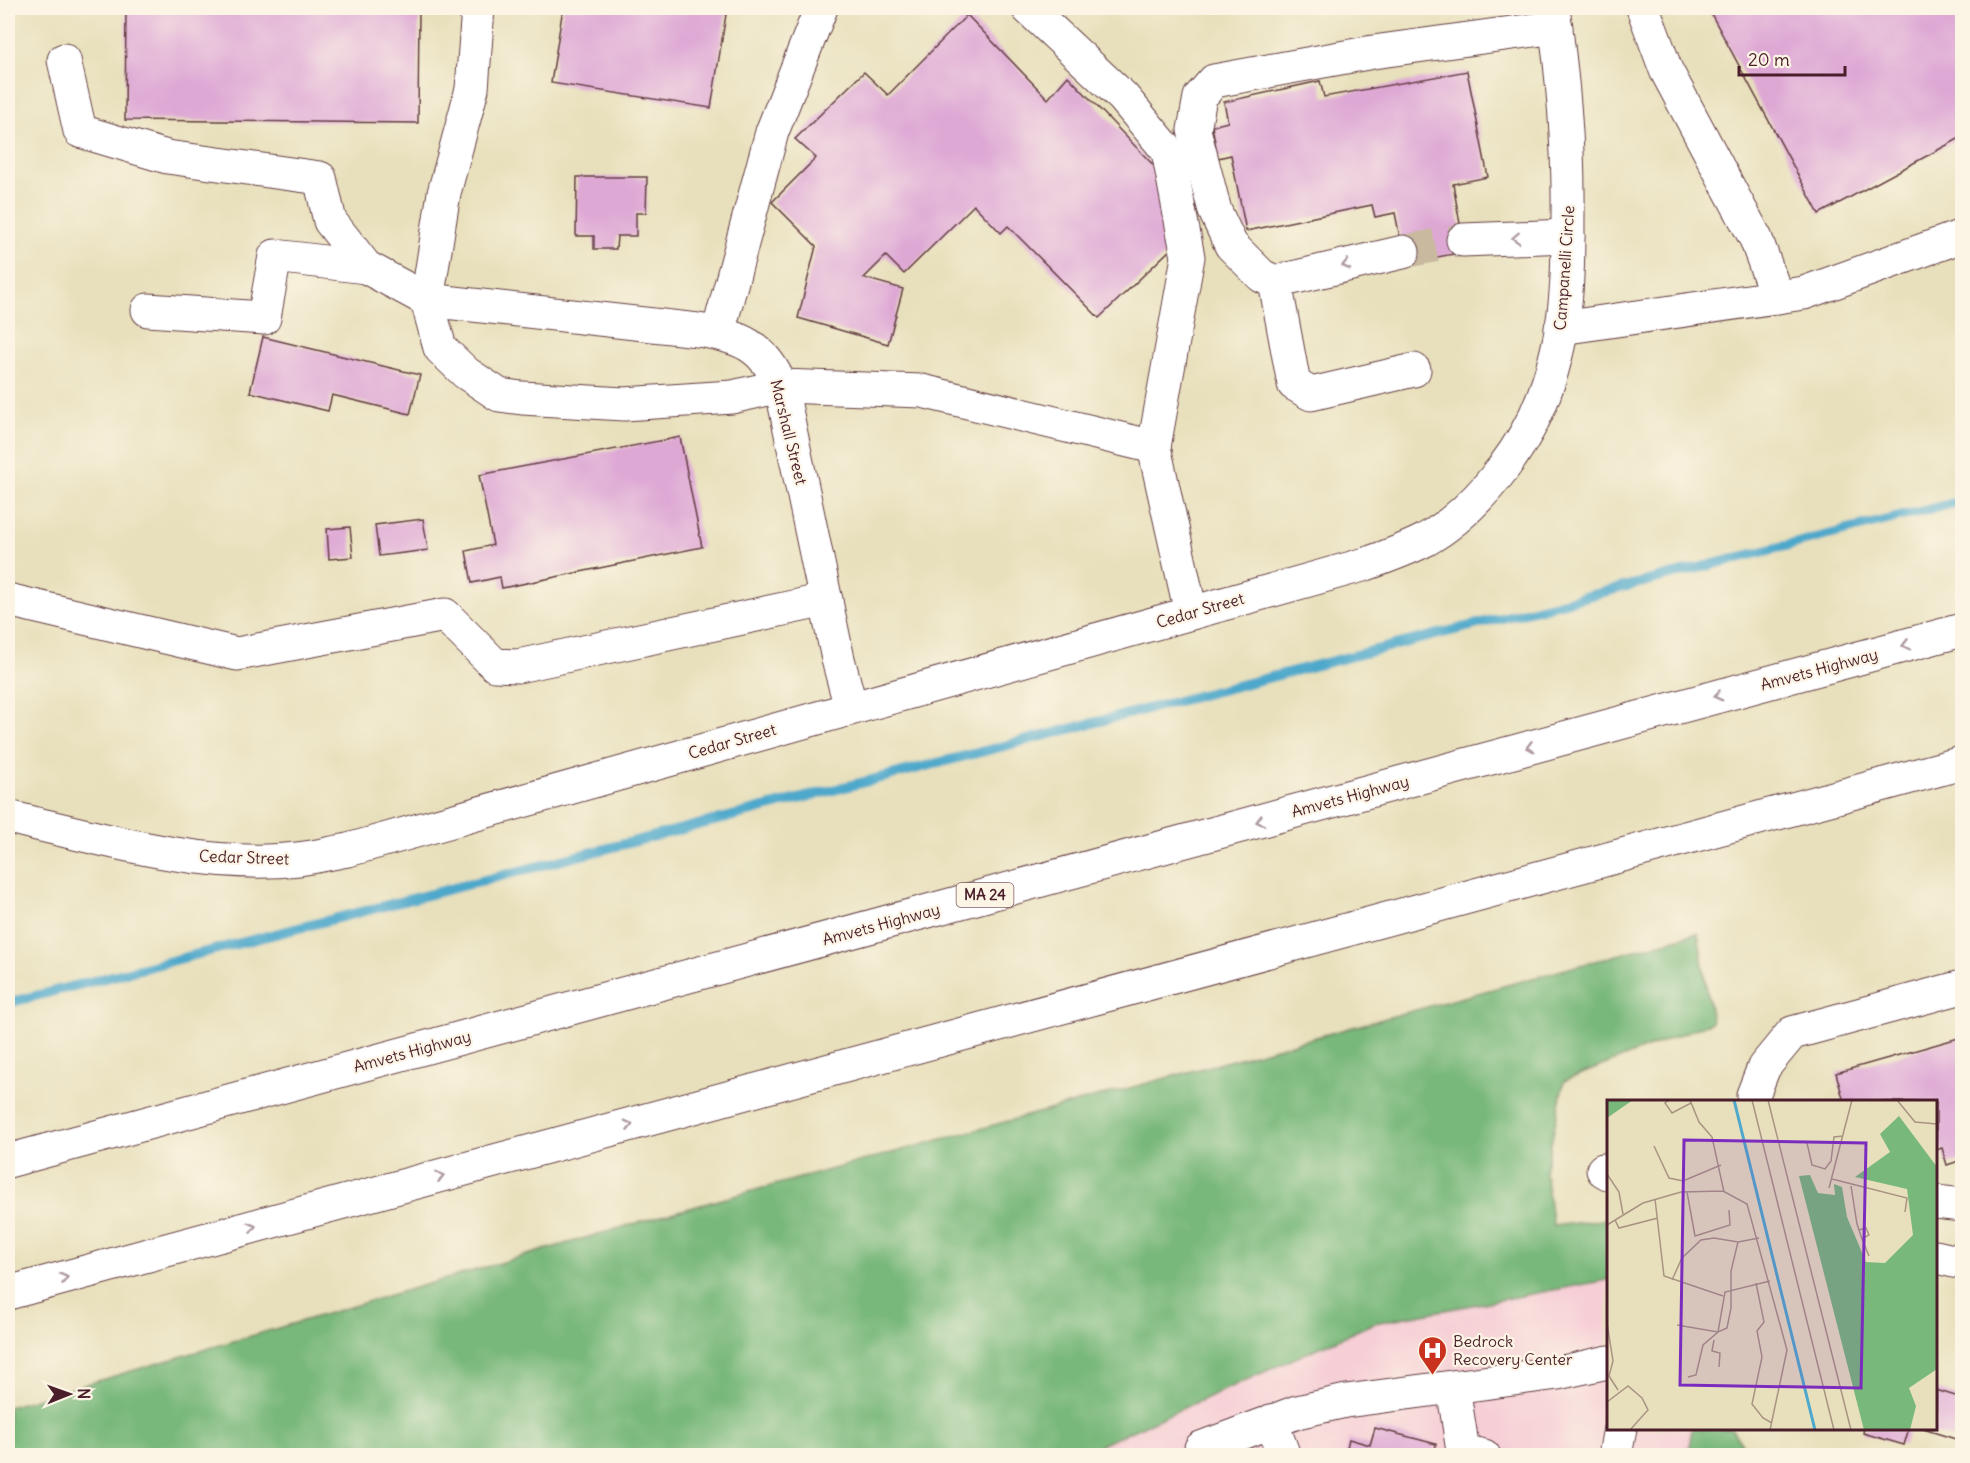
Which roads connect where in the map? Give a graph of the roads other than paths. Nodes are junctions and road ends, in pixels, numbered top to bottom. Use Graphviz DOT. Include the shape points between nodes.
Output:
graph roads {
  1 [pos="478,8"];
  2 [pos="821,8"];
  3 [pos="1028,8"];
  4 [pos="1643,8"];
  5 [pos="1555,17"];
  6 [pos="64,60"];
  7 [pos="1568,236"];
  8 [pos="1962,236"];
  9 [pos="1463,240"];
  10 [pos="1403,252"];
  11 [pos="366,267"];
  12 [pos="1275,282"];
  13 [pos="1776,297"];
  14 [pos="427,300"];
  15 [pos="148,310"];
  16 [pos="1561,328"];
  17 [pos="718,333"];
  18 [pos="1414,370"];
  19 [pos="781,387"];
  20 [pos="1154,447"];
  21 [pos="1444,528"];
  22 [pos="8,600"];
  23 [pos="826,600"];
  24 [pos="1191,613"];
  25 [pos="1962,630"];
  26 [pos="851,708"];
  27 [pos="1962,763"];
  28 [pos="8,817"];
  29 [pos="1962,987"];
  30 [pos="1754,1100"];
  31 [pos="8,1161"];
  32 [pos="1937,1202"];
  33 [pos="1962,1204"];
  34 [pos="1937,1257"];
  35 [pos="1962,1263"];
  36 [pos="8,1293"];
  37 [pos="1607,1362"];
  38 [pos="1453,1387"];
  39 [pos="1270,1421"];
  40 [pos="1620,1430"];
  41 [pos="1196,1453"];
  42 [pos="1284,1455"];
  43 [pos="1484,1455"];
  44 [pos="1615,1455"];
  1 -- 14 [label="main road" via="472,89 444,193"];
  2 -- 17 [label="main road" via="772,132"];
  3 -- 20 [label="main road" via="1123,97 1168,151 1188,257"];
  4 -- 13 [label="main road" via="1666,70 1756,239"];
  5 -- 7 [label="main road, Campanelli Circle" via="1564,88"];
  5 -- 12 [label="main road" via="1214,81 1200,97 1194,130 1215,211 1231,245 1262,276"];
  6 -- 11 [label="main road" via="80,131 167,157 320,178 330,221"];
  7 -- 9 [label="main road, one-way"];
  7 -- 16 [label="main road, Campanelli Circle"];
  8 -- 13 [label="main road" via="1804,293"];
  10 -- 12 [label="main road, one-way"];
  11 -- 14 [label="main road"];
  11 -- 15 [label="main road" via="275,256 264,318"];
  12 -- 18 [label="main road" via="1294,384 1311,393"];
  13 -- 16 [label="main road"];
  14 -- 17 [label="main road, Marshall Street"];
  14 -- 19 [label="main road" via="440,348 466,373 499,395 624,404 732,397"];
  16 -- 21 [label="main road, Campanelli Circle" via="1545,392 1522,439 1480,495"];
  17 -- 19 [label="main road, Marshall Street" via="735,337 764,357"];
  19 -- 20 [label="main road" via="922,391"];
  19 -- 23 [label="main road, Marshall Street"];
  20 -- 24 [label="main road"];
  21 -- 24 [label="main road, Cedar Street" via="1407,549 1366,564"];
  22 -- 23 [label="main road" via="237,654 445,615 495,665 518,666"];
  23 -- 26 [label="main road, Marshall Street"];
  24 -- 26 [label="main road, Cedar Street"];
  25 -- 31 [label="main road, Amvets Highway / MA 24, one-way"];
  26 -- 28 [label="main road, Cedar Street" via="348,850 297,860 240,860 161,851"];
  36 -- 27 [label="main road, one-way"];
  29 -- 30 [label="main road" via="1792,1034 1764,1066"];
  32 -- 33 [label="main road"];
  34 -- 35 [label="main road"];
  37 -- 38 [label="main road"];
  38 -- 39 [label="main road" via="1346,1401"];
  38 -- 43 [label="main road" via="1463,1451"];
  39 -- 41 [label="main road"];
  39 -- 42 [label="main road"];
  40 -- 44 [label="main road"];
}
